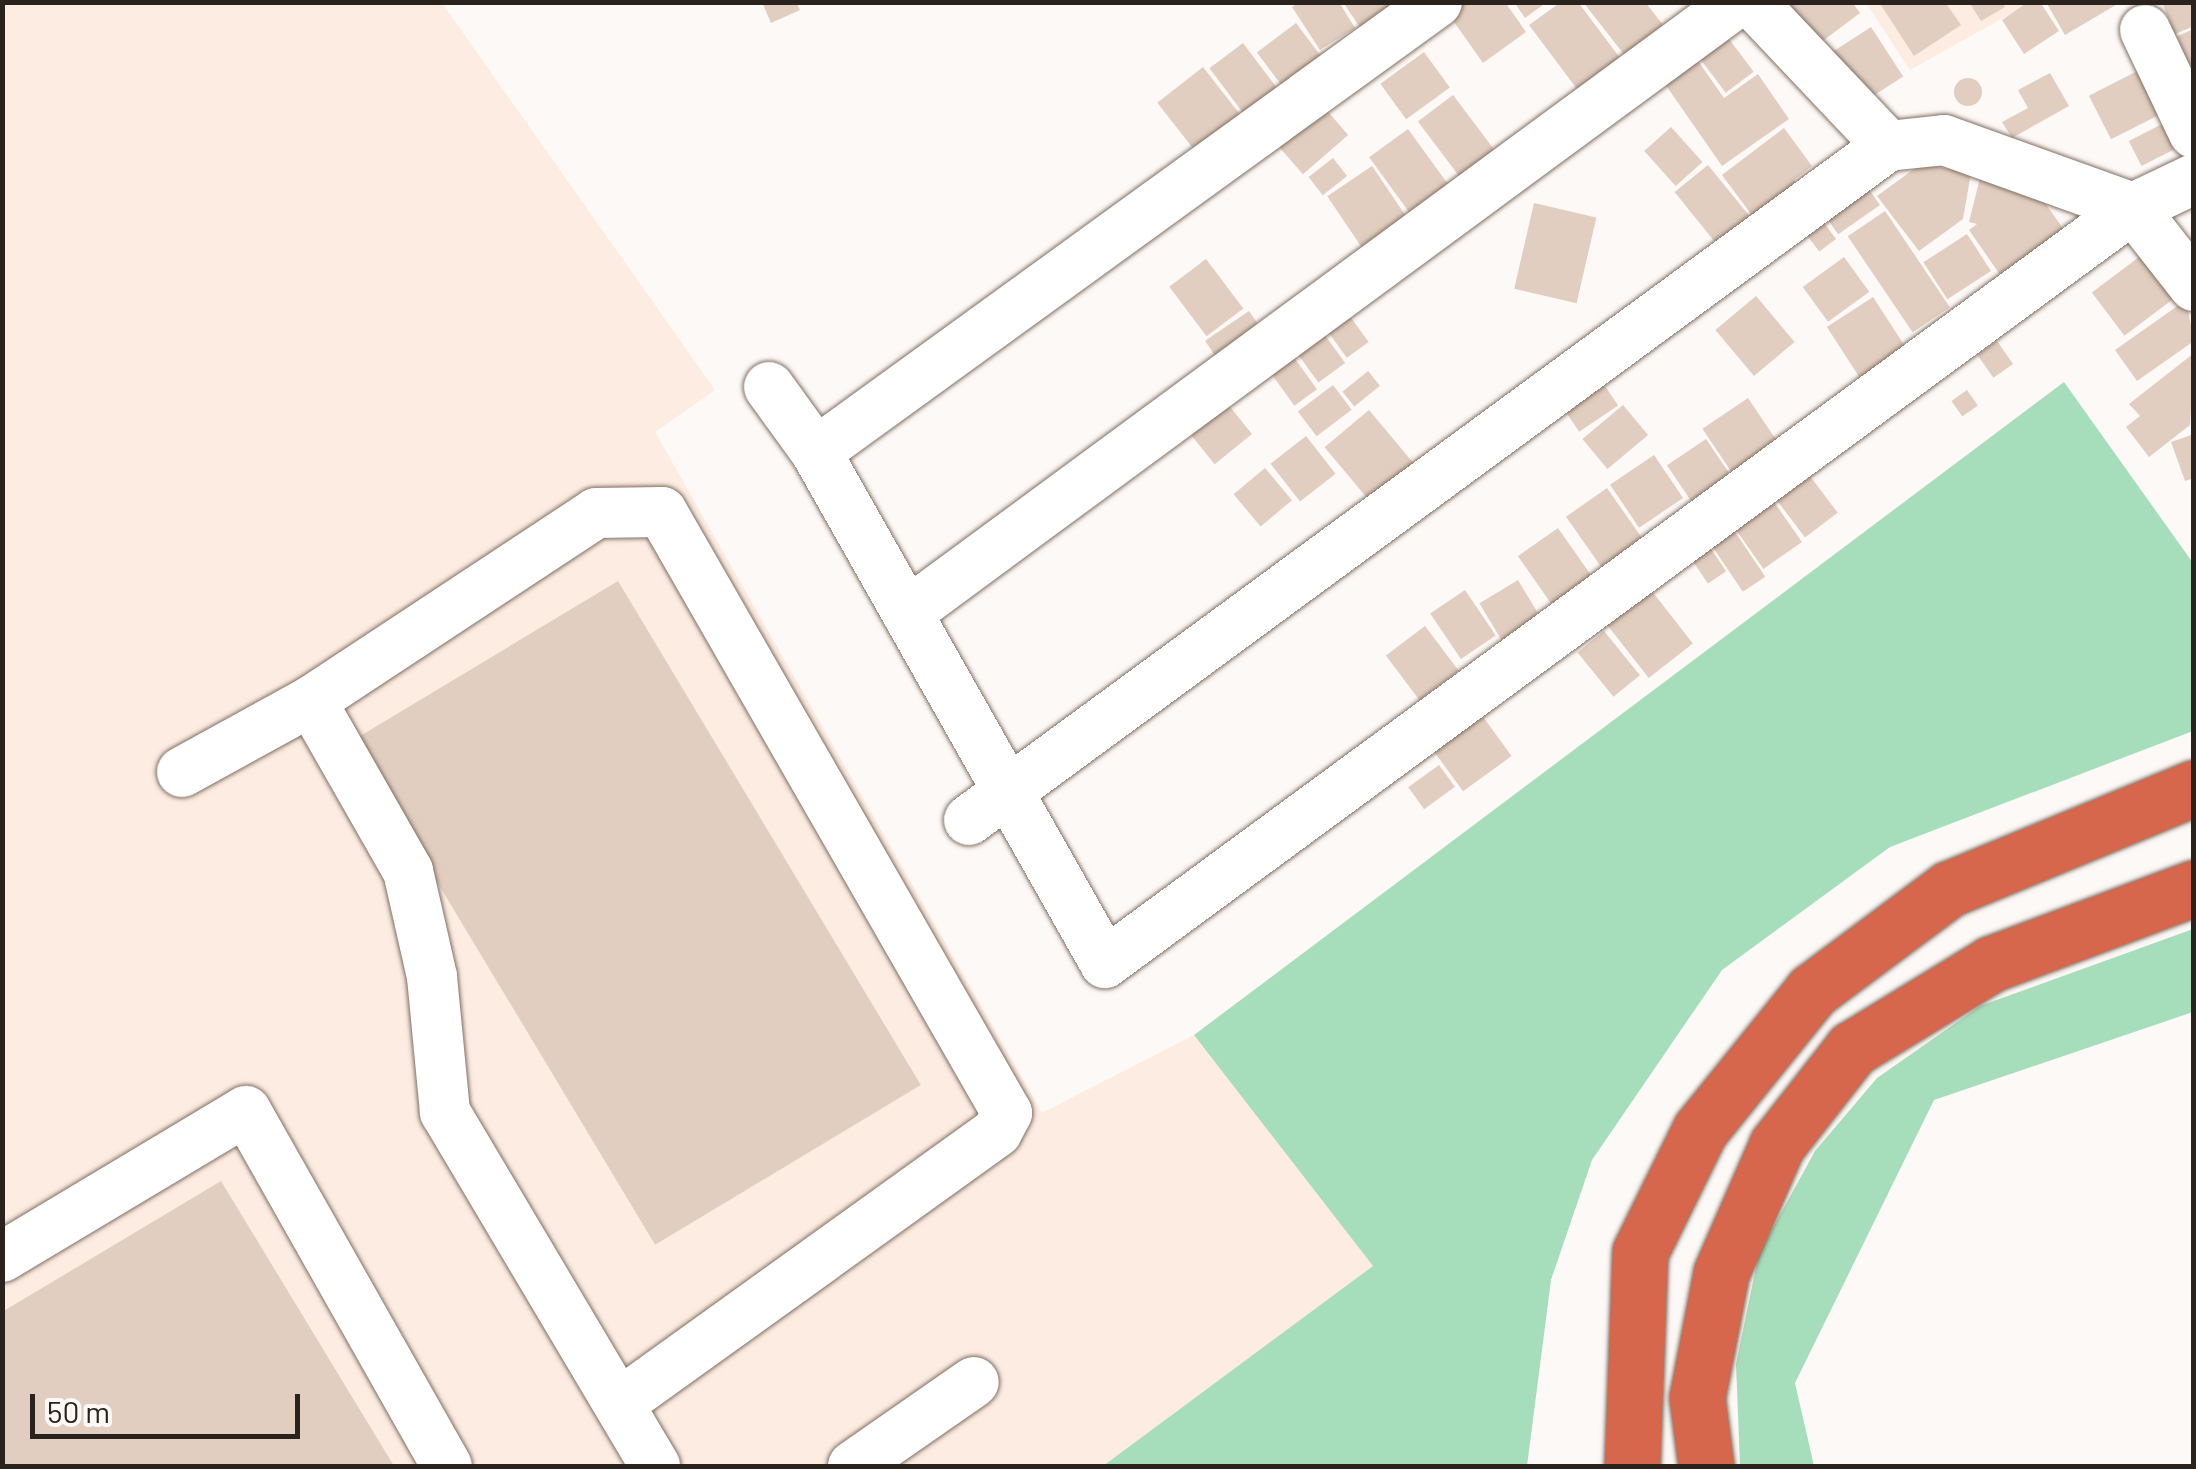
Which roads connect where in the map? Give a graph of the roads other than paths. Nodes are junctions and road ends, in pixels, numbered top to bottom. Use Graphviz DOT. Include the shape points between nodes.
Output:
graph roads {
  1 [pos="1437,2"];
  2 [pos="1737,2"];
  3 [pos="1752,2"];
  4 [pos="2144,30"];
  5 [pos="2194,133"];
  6 [pos="1888,146"];
  7 [pos="2194,179"];
  8 [pos="2133,208"];
  9 [pos="2194,286"];
  10 [pos="769,387"];
  11 [pos="816,452"];
  12 [pos="908,613"];
  13 [pos="312,701"];
  14 [pos="182,772"];
  15 [pos="2194,788"];
  16 [pos="989,808"];
  17 [pos="2194,888"];
  18 [pos="2,1257"];
  19 [pos="974,1382"];
  20 [pos="620,1403"];
  21 [pos="447,1466"];
  22 [pos="655,1466"];
  23 [pos="853,1466"];
  24 [pos="1632,1466"];
  25 [pos="1706,1466"];
  1 -- 11 [label="street"];
  2 -- 12 [label="street"];
  3 -- 6 [label="street"];
  4 -- 5 [label="street"];
  6 -- 8 [label="street" via="1944,140"];
  6 -- 16 [label="street"];
  7 -- 8 [label="street"];
  8 -- 9 [label="street"];
  8 -- 16 [label="street" via="1105,963"];
  10 -- 11 [label="street"];
  11 -- 12 [label="street"];
  12 -- 16 [label="street"];
  13 -- 14 [label="street"];
  13 -- 20 [label="street" via="408,871 432,977 445,1112"];
  13 -- 20 [label="street" via="596,512 659,509 1007,1113 997,1132"];
  15 -- 24 [label="highway" via="1949,889 1812,990 1700,1130 1640,1252"];
  17 -- 25 [label="highway" via="1991,964 1852,1049 1777,1145 1721,1273 1697,1398"];
  18 -- 21 [label="street" via="246,1111"];
  19 -- 23 [label="street"];
  20 -- 22 [label="street"];
}
